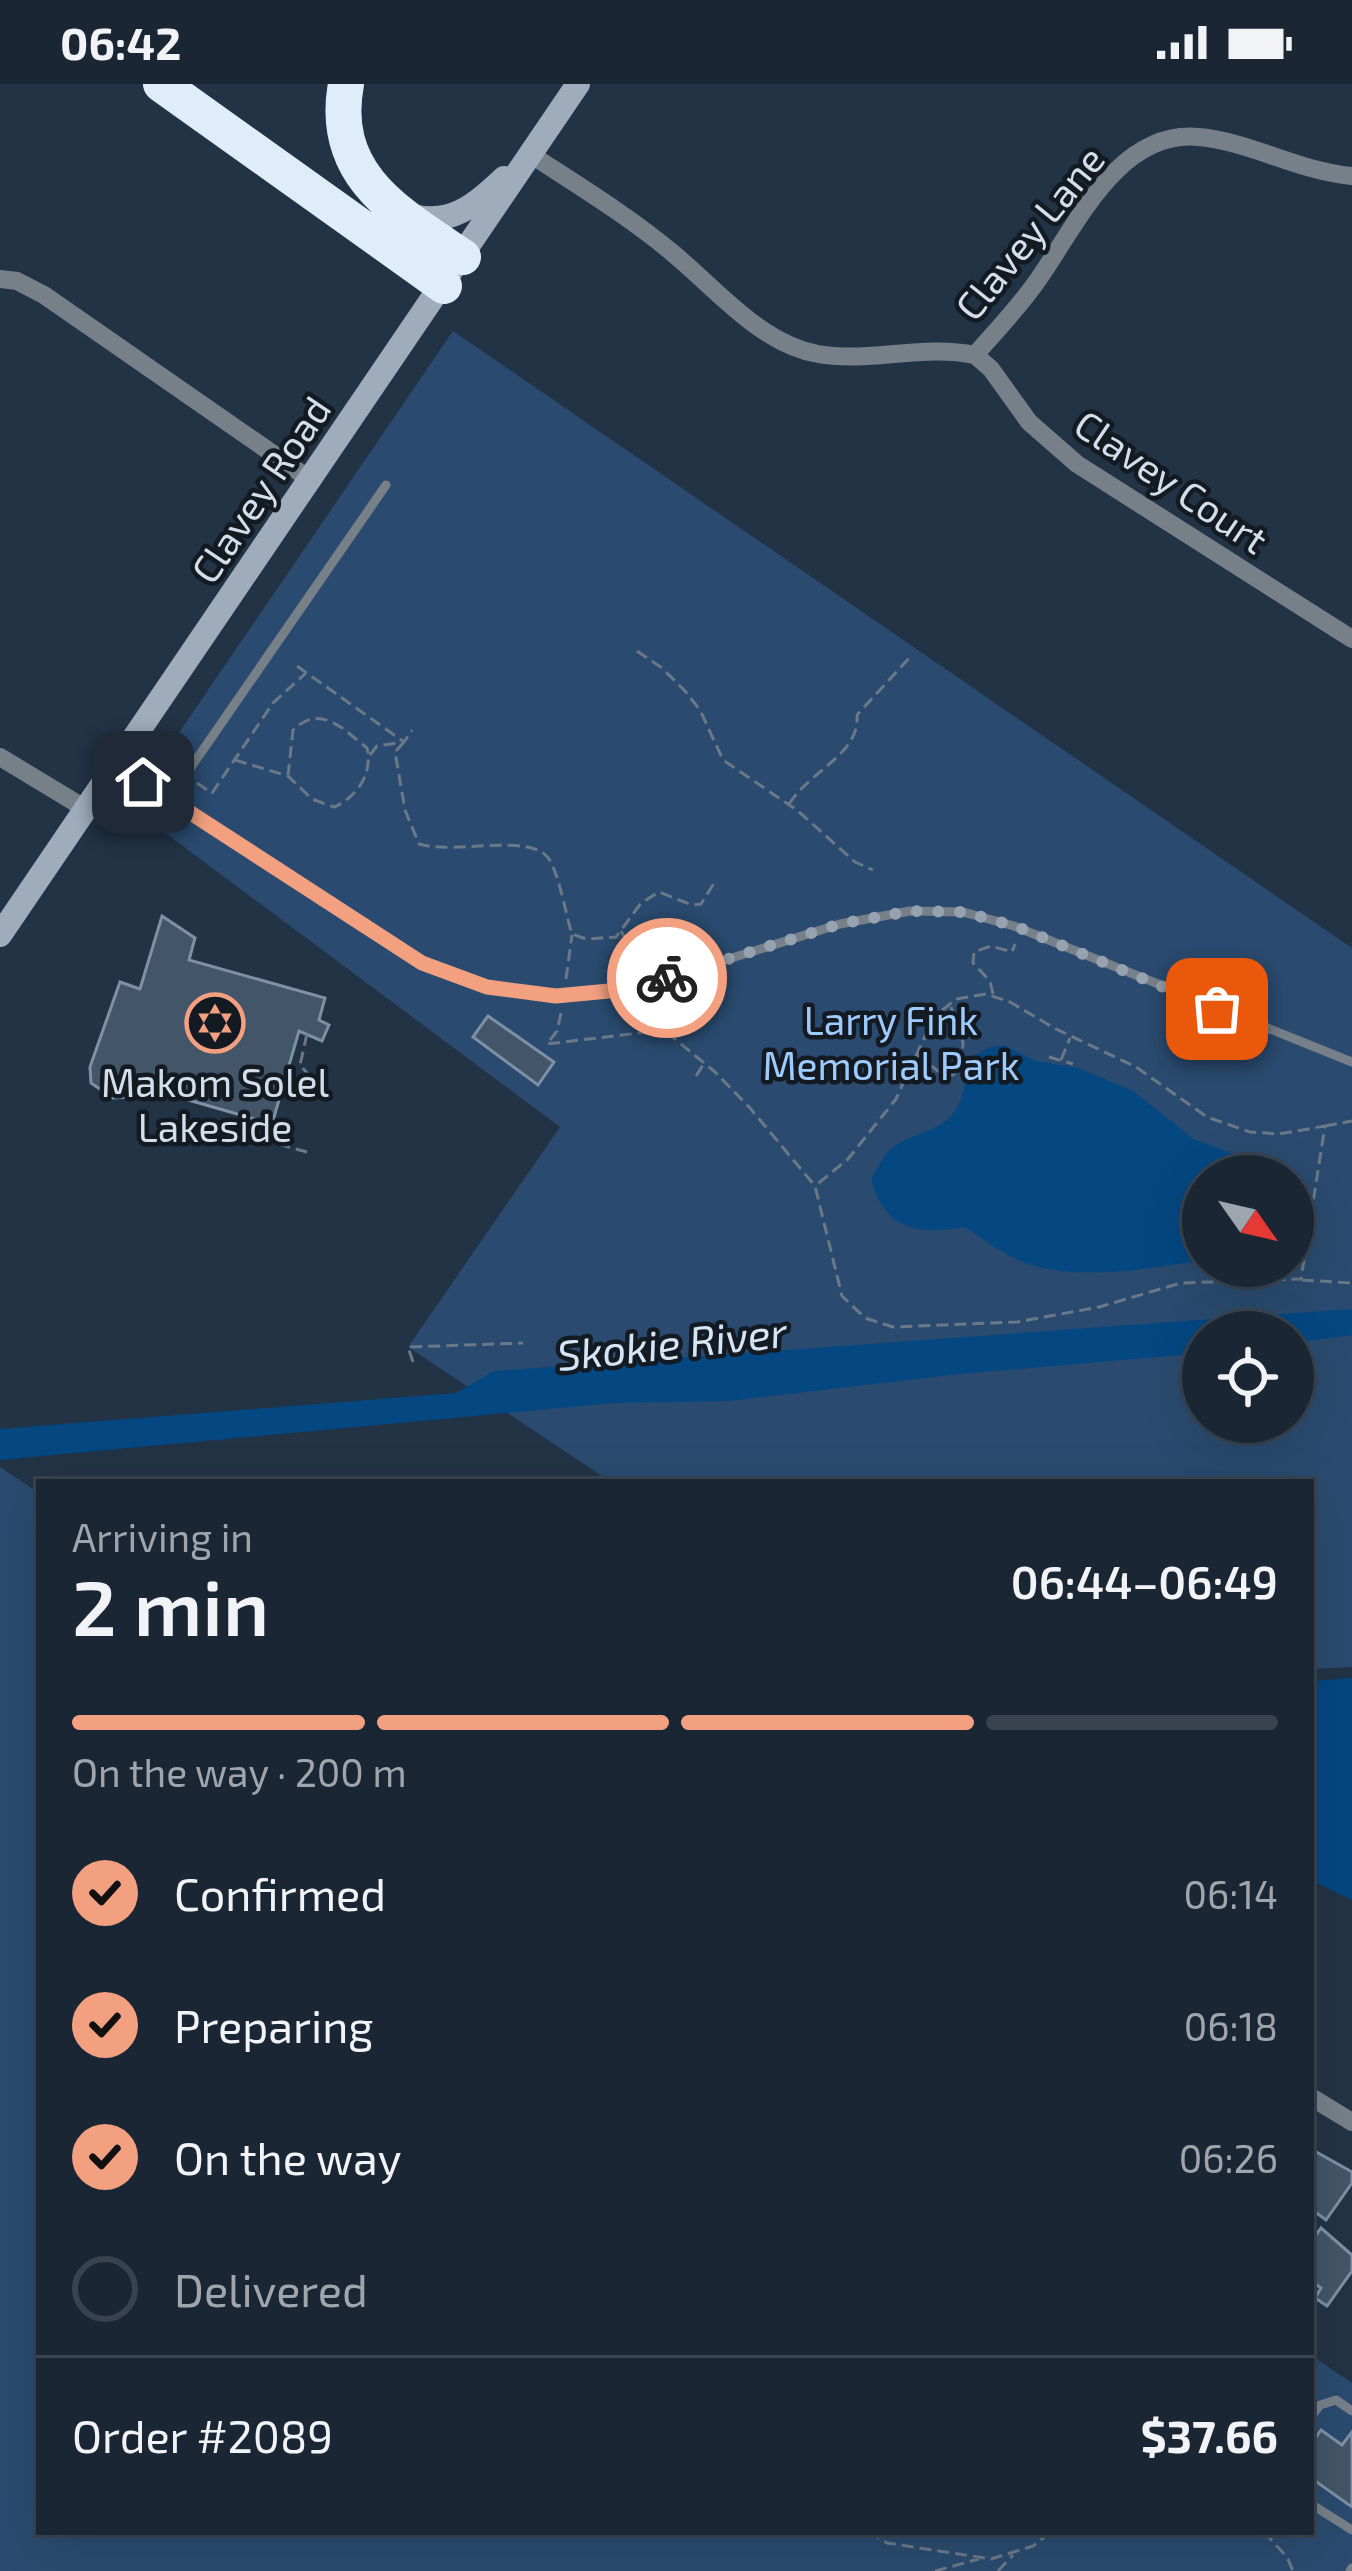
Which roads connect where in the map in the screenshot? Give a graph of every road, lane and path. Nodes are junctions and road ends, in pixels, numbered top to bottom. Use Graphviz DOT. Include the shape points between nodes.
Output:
graph roads {
  1 [pos="161,84"];
  2 [pos="346,84"];
  3 [pos="578,84"];
  4 [pos="529,155"];
  5 [pos="1352,176"];
  6 [pos="386,205"];
  7 [pos="454,272"];
  8 [pos="0,279"];
  9 [pos="975,355"];
  10 [pos="312,481"];
  11 [pos="386,485"];
  12 [pos="1352,639"];
  13 [pos="637,651"];
  14 [pos="911,656"];
  15 [pos="297,666"];
  16 [pos="306,673"];
  17 [pos="388,730"];
  18 [pos="412,730"];
  19 [pos="404,742"];
  20 [pos="377,746"];
  21 [pos="0,757"];
  22 [pos="369,757"];
  23 [pos="235,760"];
  24 [pos="117,765"];
  25 [pos="288,776"];
  26 [pos="195,782"];
  27 [pos="169,799"];
  28 [pos="788,805"];
  29 [pos="86,809"];
  30 [pos="873,870"];
  31 [pos="716,880"];
  32 [pos="1020,928"];
  33 [pos="621,931"];
  34 [pos="572,934"];
  35 [pos="0,935"];
  36 [pos="687,972"];
  37 [pos="674,976"];
  38 [pos="646,985"];
  39 [pos="564,995"];
  40 [pos="993,996"];
  41 [pos="950,1004"];
  42 [pos="687,1019"];
  43 [pos="664,1030"];
  44 [pos="307,1034"];
  45 [pos="1070,1036"];
  46 [pos="671,1037"];
  47 [pos="547,1044"];
  48 [pos="541,1053"];
  49 [pos="915,1054"];
  50 [pos="1049,1057"];
  51 [pos="1061,1060"];
  52 [pos="1352,1062"];
  53 [pos="704,1064"];
  54 [pos="1073,1064"];
  55 [pos="696,1076"];
  56 [pos="327,1080"];
  57 [pos="248,1117"];
  58 [pos="1352,1121"];
  59 [pos="1325,1126"];
  60 [pos="307,1152"];
  61 [pos="815,1186"];
  62 [pos="1314,1194"];
  63 [pos="1314,1281"];
  64 [pos="1182,1283"];
  65 [pos="1352,1283"];
  66 [pos="523,1343"];
  67 [pos="413,1362"];
  68 [pos="1314,2099"];
  69 [pos="1352,2122"];
  70 [pos="1352,2411"];
  71 [pos="1314,2413"];
  72 [pos="1314,2506"];
  73 [pos="1352,2530"];
  74 [pos="874,2535"];
  75 [pos="1046,2535"];
  76 [pos="1267,2535"];
  77 [pos="1012,2555"];
  78 [pos="980,2558"];
  79 [pos="935,2571"];
  80 [pos="998,2571"];
  81 [pos="1293,2571"];
  1 -- 7 [label="highway"];
  2 -- 6 [label="highway" via="354,160"];
  3 -- 4 [label="main road, Clavey Road"];
  4 -- 6 [label="main road" via="478,202 447,218"];
  4 -- 7 [label="main road, Clavey Road"];
  4 -- 9 [label="street, Clavey Lane" via="673,254 758,326 805,350 867,356 943,348"];
  5 -- 9 [label="street, Clavey Lane" via="1198,137 1161,142 1129,159 1096,193"];
  6 -- 7 [label="highway"];
  7 -- 10 [label="main road, Clavey Road"];
  8 -- 10 [label="street" via="44,295"];
  9 -- 12 [label="street, Clavey Court" via="1028,422 1077,464"];
  10 -- 24 [label="main road, Clavey Road"];
  11 -- 27 [label="lane"];
  13 -- 28 [label="path" via="700,710 723,760"];
  14 -- 28 [label="path" via="857,715 851,747 818,769"];
  15 -- 16 [label="path"];
  16 -- 17 [label="path"];
  16 -- 23 [label="path"];
  17 -- 19 [label="path"];
  17 -- 20 [label="path"];
  18 -- 19 [label="path"];
  19 -- 20 [label="path"];
  19 -- 34 [label="path" via="395,752 419,844 544,852"];
  20 -- 22 [label="path"];
  21 -- 29 [label="street"];
  22 -- 25 [label="path" via="349,801 334,808"];
  22 -- 25 [label="path" via="344,728 318,717 293,730"];
  23 -- 25 [label="path"];
  23 -- 26 [label="path" via="212,794"];
  24 -- 27 [label="lane"];
  24 -- 29 [label="main road, Clavey Road"];
  27 -- 39 [label="lane" via="422,963 487,987"];
  28 -- 30 [label="path"];
  29 -- 35 [label="main road, Clavey Road"];
  31 -- 33 [label="path" via="701,904 659,892"];
  32 -- 36 [label="lane" via="963,912 910,911"];
  32 -- 40 [label="path" via="1012,952 974,952"];
  32 -- 52 [label="lane"];
  33 -- 34 [label="path" via="600,939"];
  33 -- 38 [label="path"];
  34 -- 39 [label="path"];
  36 -- 37 [label="lane"];
  36 -- 42 [label="path" via="697,1004"];
  37 -- 38 [label="lane"];
  37 -- 42 [label="path"];
  38 -- 39 [label="lane"];
  38 -- 43 [label="path"];
  39 -- 47 [label="path"];
  40 -- 41 [label="path"];
  40 -- 45 [label="path"];
  41 -- 49 [label="path" via="934,1016"];
  41 -- 49 [label="path" via="962,1066 953,1075"];
  42 -- 46 [label="path"];
  43 -- 46 [label="path"];
  43 -- 47 [label="path"];
  44 -- 56 [label="path" via="300,1065"];
  45 -- 51 [label="path"];
  45 -- 59 [label="path" via="1136,1067 1207,1117 1250,1132"];
  46 -- 53 [label="path"];
  47 -- 48 [label="path"];
  49 -- 61 [label="path" via="872,1133"];
  50 -- 51 [label="path"];
  51 -- 54 [label="path"];
  53 -- 55 [label="path"];
  53 -- 61 [label="path"];
  57 -- 60 [label="path" via="244,1135"];
  58 -- 59 [label="path"];
  59 -- 62 [label="path"];
  61 -- 64 [label="path" via="842,1296 865,1318 893,1327 1017,1322"];
  63 -- 65 [label="path"];
  66 -- 67 [label="path" via="408,1347"];
  68 -- 69 [label="street"];
  70 -- 71 [label="lane" via="1336,2400"];
  72 -- 73 [label="lane"];
  74 -- 78 [label="path"];
  75 -- 77 [label="path"];
  76 -- 81 [label="path"];
  77 -- 78 [label="path"];
  77 -- 80 [label="path"];
  78 -- 79 [label="path"];
}
